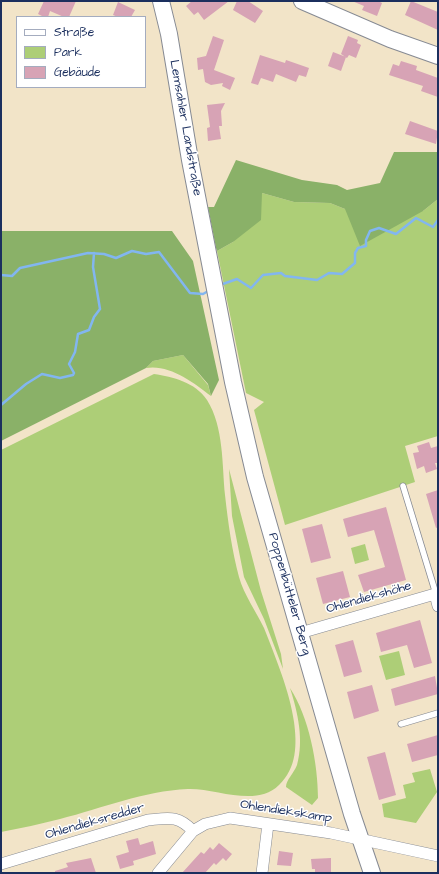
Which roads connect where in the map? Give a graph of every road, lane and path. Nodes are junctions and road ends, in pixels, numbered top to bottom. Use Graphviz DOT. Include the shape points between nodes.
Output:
graph roads {
  1 [pos="161,1"];
  2 [pos="302,1"];
  3 [pos="438,56"];
  4 [pos="219,312"];
  5 [pos="404,486"];
  6 [pos="436,594"];
  7 [pos="438,606"];
  8 [pos="300,632"];
  9 [pos="438,713"];
  10 [pos="401,724"];
  11 [pos="268,824"];
  12 [pos="193,831"];
  13 [pos="360,838"];
  14 [pos="438,856"];
  15 [pos="1,864"];
  16 [pos="158,873"];
  17 [pos="262,873"];
  18 [pos="372,873"];
  1 -- 4 [label="main road, Lemsahler Landstraße"];
  2 -- 3 [label="main road" via="407,46"];
  4 -- 8 [label="main road, Poppenbütteler Berg" via="232,382 255,477"];
  5 -- 6 [label="lane"];
  6 -- 7 [label="street"];
  6 -- 8 [label="street, Ohlendiekshöhe"];
  8 -- 13 [label="main road, Poppenbütteler Berg"];
  9 -- 10 [label="lane"];
  11 -- 12 [label="street, Ohlendiekskamp" via="230,818 205,824"];
  11 -- 13 [label="street, Ohlendiekskamp"];
  11 -- 17 [label="street"];
  12 -- 15 [label="street, Ohlendieksredder" via="180,819 148,820"];
  12 -- 16 [label="street, Ohlendiekskamp"];
  13 -- 14 [label="street, Ohlendiekskamp"];
  13 -- 18 [label="main road, Poppenbütteler Berg"];
}
